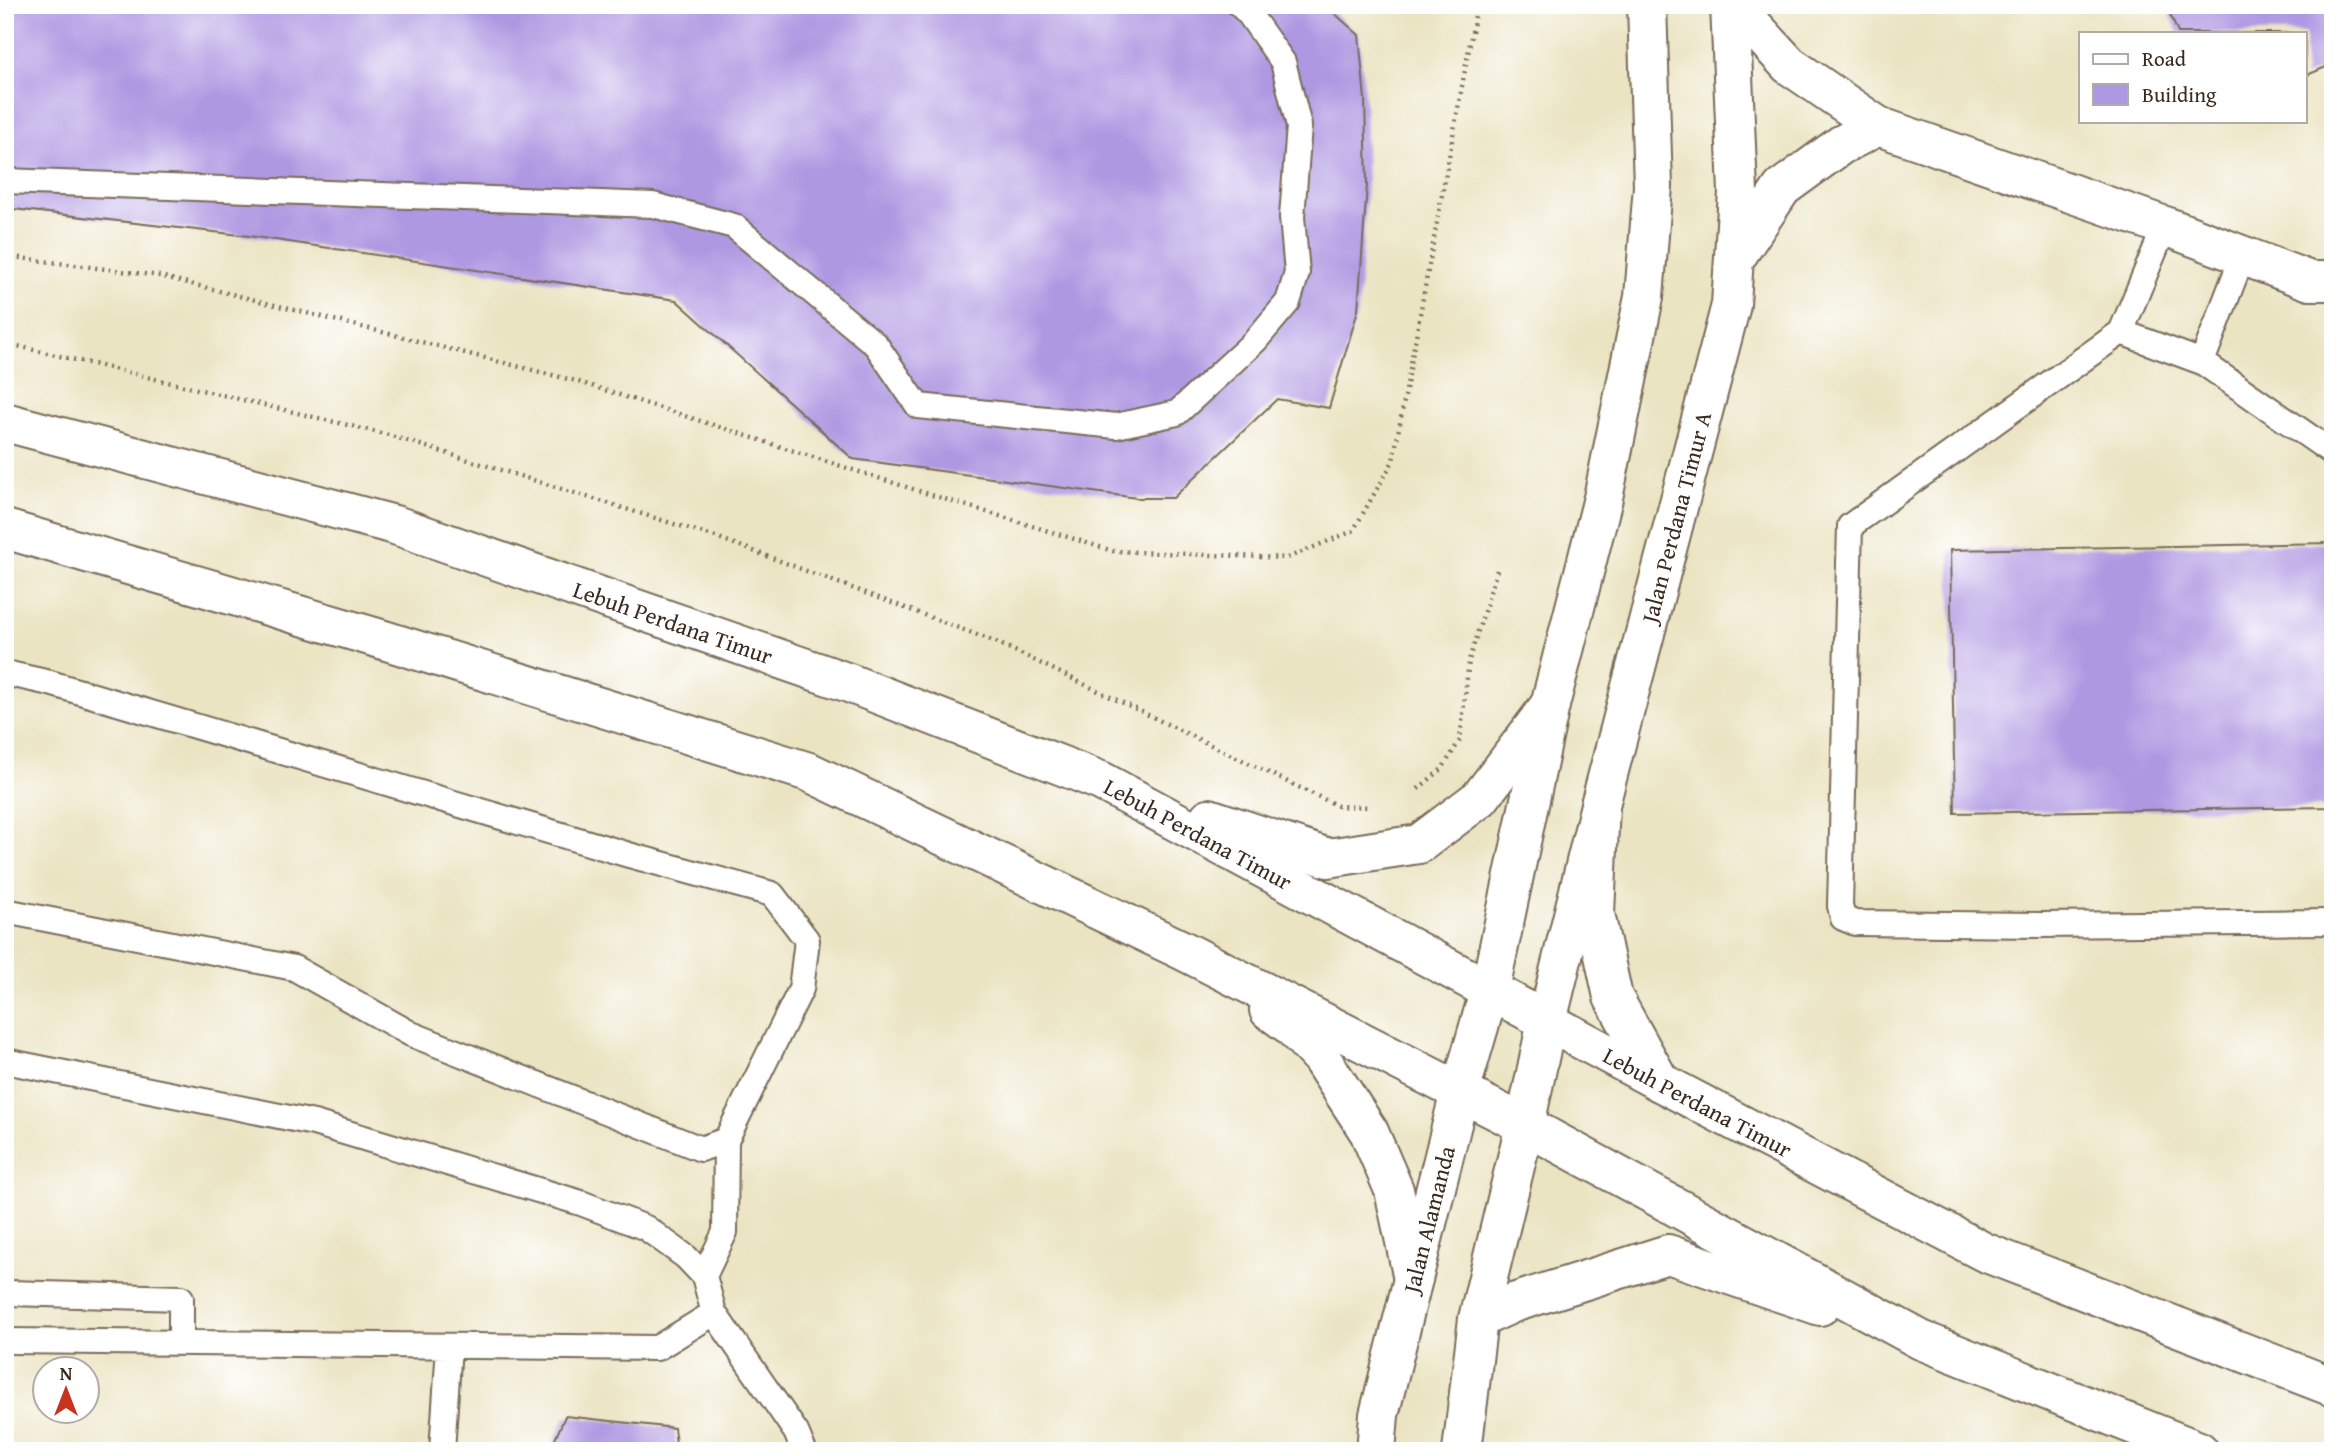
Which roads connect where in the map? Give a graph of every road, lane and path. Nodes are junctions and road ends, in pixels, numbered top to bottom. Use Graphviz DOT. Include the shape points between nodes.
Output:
graph roads {
  1 [pos="1240,5"];
  2 [pos="1647,5"];
  3 [pos="1732,5"];
  4 [pos="1878,127"];
  5 [pos="5,181"];
  6 [pos="2165,226"];
  7 [pos="2243,255"];
  8 [pos="1733,261"];
  9 [pos="2333,281"];
  10 [pos="2121,332"];
  11 [pos="5,343"];
  12 [pos="2202,362"];
  13 [pos="5,422"];
  14 [pos="2333,453"];
  15 [pos="5,529"];
  16 [pos="1497,570"];
  17 [pos="5,673"];
  18 [pos="1550,705"];
  19 [pos="1101,781"];
  20 [pos="1415,792"];
  21 [pos="1601,805"];
  22 [pos="1373,807"];
  23 [pos="5,911"];
  24 [pos="2333,922"];
  25 [pos="1182,950"];
  26 [pos="1490,989"];
  27 [pos="1547,1021"];
  28 [pos="5,1061"];
  29 [pos="1660,1082"];
  30 [pos="1460,1093"];
  31 [pos="1525,1125"];
  32 [pos="726,1140"];
  33 [pos="704,1276"];
  34 [pos="1413,1279"];
  35 [pos="9,1293"];
  36 [pos="713,1313"];
  37 [pos="1478,1319"];
  38 [pos="1921,1340"];
  39 [pos="8,1341"];
  40 [pos="181,1343"];
  41 [pos="449,1346"];
  42 [pos="2333,1387"];
  43 [pos="442,1451"];
  44 [pos="804,1451"];
  45 [pos="1376,1451"];
  46 [pos="1462,1451"];
  47 [pos="2199,1451"];
  1 -- 5 [label="lane" via="1283,62 1299,126 1292,217 1297,273 1288,302 1255,341 1177,413 1116,426 919,406 876,345 734,226 653,205"];
  2 -- 18 [label="main road" via="1653,186 1644,297 1603,498"];
  3 -- 4 [label="main road" via="1789,65"];
  3 -- 8 [label="main road, Jalan Perdana Timur A" via="1738,192"];
  4 -- 6 [label="main road"];
  4 -- 8 [label="main road" via="1841,145 1782,188"];
  6 -- 7 [label="main road"];
  6 -- 10 [label="lane"];
  7 -- 9 [label="main road" via="2310,281"];
  7 -- 12 [label="lane"];
  8 -- 21 [label="main road, Jalan Perdana Timur A" via="1731,306"];
  10 -- 12 [label="lane"];
  10 -- 24 [label="lane" via="1850,526 1843,918 1855,923 2040,925"];
  11 -- 22 [label="path" via="385,434 716,537 996,642 1338,806"];
  12 -- 14 [label="lane"];
  13 -- 19 [label="main road, Lebuh Perdana Timur" via="395,525 849,683"];
  15 -- 25 [label="main road" via="809,772"];
  16 -- 20 [label="path" via="1469,660 1460,740 1442,769"];
  17 -- 32 [label="lane" via="772,894 807,940 801,989"];
  18 -- 19 [label="main road" via="1480,798 1419,844 1328,858"];
  18 -- 26 [label="main road"];
  19 -- 26 [label="main road, Lebuh Perdana Timur"];
  21 -- 27 [label="main road, Jalan Perdana Timur A"];
  21 -- 29 [label="main road" via="1597,926 1613,997"];
  23 -- 32 [label="lane" via="294,968 411,1034 701,1149"];
  25 -- 30 [label="main road"];
  25 -- 34 [label="main road" via="1291,1026 1321,1058 1369,1132 1394,1191"];
  26 -- 27 [label="main road, Lebuh Perdana Timur"];
  26 -- 30 [label="main road, Jalan Alamanda"];
  27 -- 29 [label="main road, Lebuh Perdana Timur"];
  27 -- 31 [label="main road"];
  28 -- 33 [label="lane" via="314,1123 581,1203 646,1228"];
  29 -- 42 [label="main road, Lebuh Perdana Timur" via="1984,1252"];
  30 -- 31 [label="main road"];
  30 -- 34 [label="main road, Jalan Alamanda"];
  31 -- 37 [label="main road"];
  31 -- 38 [label="main road"];
  32 -- 33 [label="lane" via="725,1232"];
  33 -- 36 [label="lane"];
  34 -- 45 [label="main road, Jalan Alamanda" via="1379,1415"];
  35 -- 40 [label="lane" via="181,1298"];
  36 -- 41 [label="lane" via="657,1348"];
  36 -- 44 [label="lane" via="796,1432"];
  37 -- 38 [label="main road" via="1513,1303 1668,1254"];
  37 -- 46 [label="main road"];
  38 -- 47 [label="main road"];
  39 -- 40 [label="lane"];
  40 -- 41 [label="lane"];
  41 -- 43 [label="lane"];
}
